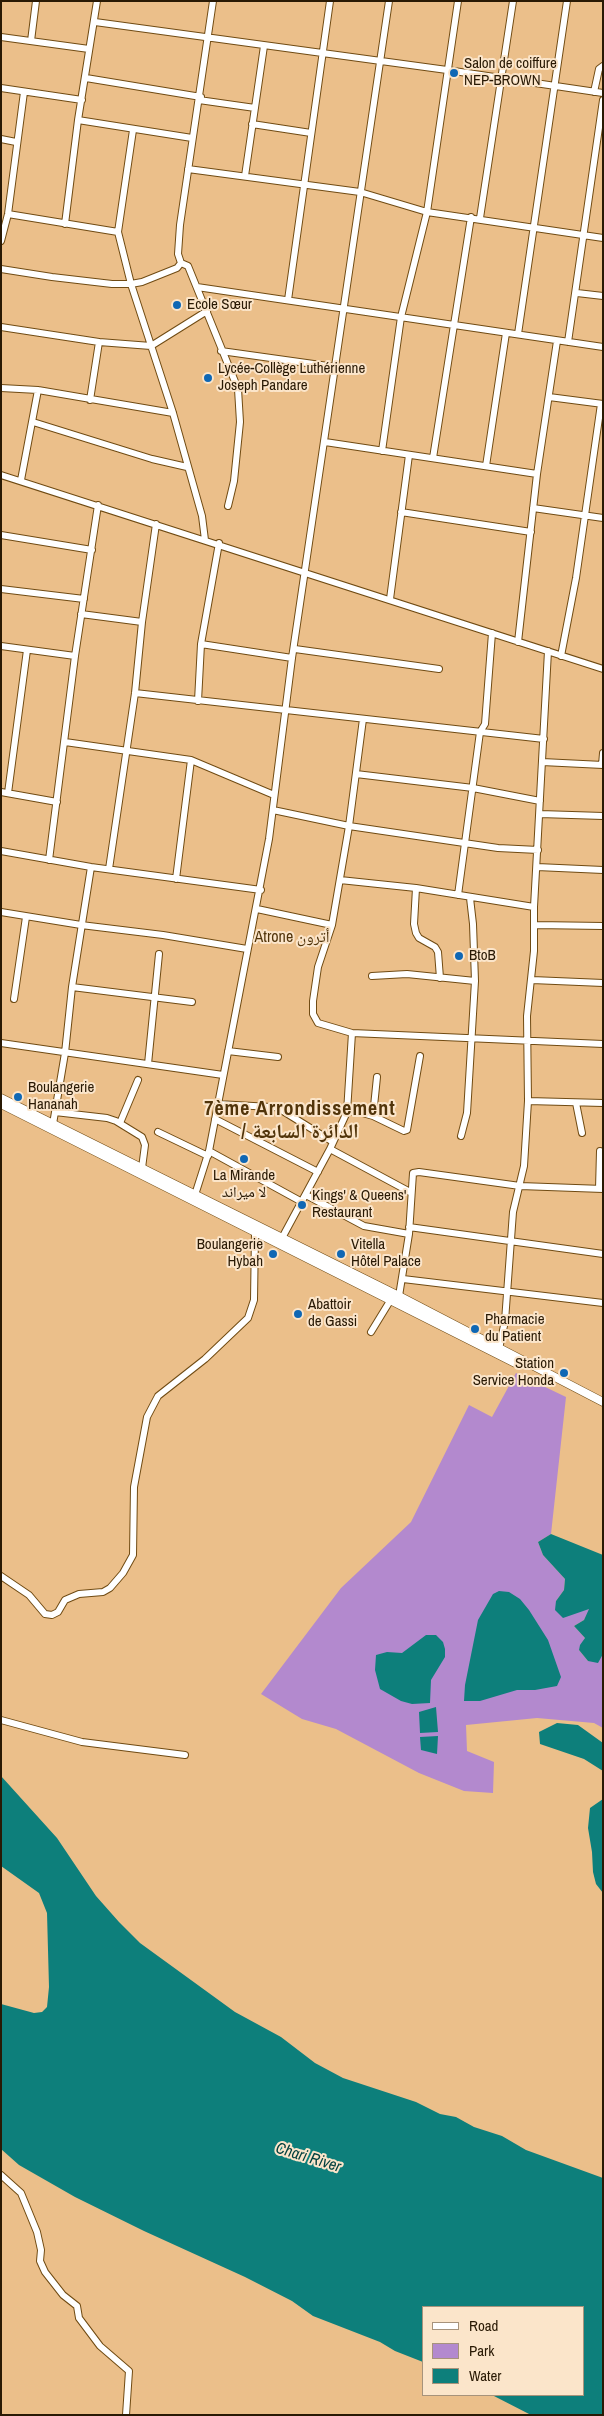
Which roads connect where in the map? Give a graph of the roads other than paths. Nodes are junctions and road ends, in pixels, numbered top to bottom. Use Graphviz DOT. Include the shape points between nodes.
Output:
graph roads {
  1 [pos="36,1"];
  2 [pos="97,1"];
  3 [pos="213,1"];
  4 [pos="330,1"];
  5 [pos="389,1"];
  6 [pos="458,1"];
  7 [pos="513,1"];
  8 [pos="567,1"];
  9 [pos="95,22"];
  10 [pos="1,37"];
  11 [pos="209,37"];
  12 [pos="30,41"];
  13 [pos="264,46"];
  14 [pos="89,50"];
  15 [pos="323,54"];
  16 [pos="380,62"];
  17 [pos="603,66"];
  18 [pos="448,70"];
  19 [pos="86,78"];
  20 [pos="501,79"];
  21 [pos="555,86"];
  22 [pos="1,88"];
  23 [pos="24,92"];
  24 [pos="594,92"];
  25 [pos="603,94"];
  26 [pos="200,99"];
  27 [pos="82,100"];
  28 [pos="603,100"];
  29 [pos="255,108"];
  30 [pos="78,120"];
  31 [pos="252,124"];
  32 [pos="133,130"];
  33 [pos="311,133"];
  34 [pos="192,138"];
  35 [pos="1,139"];
  36 [pos="16,142"];
  37 [pos="188,169"];
  38 [pos="245,176"];
  39 [pos="304,184"];
  40 [pos="360,192"];
  41 [pos="427,212"];
  42 [pos="8,214"];
  43 [pos="471,217"];
  44 [pos="480,218"];
  45 [pos="65,224"];
  46 [pos="533,226"];
  47 [pos="118,232"];
  48 [pos="585,236"];
  49 [pos="603,238"];
  50 [pos="1,241"];
  51 [pos="181,264"];
  52 [pos="1,269"];
  53 [pos="131,284"];
  54 [pos="197,287"];
  55 [pos="577,293"];
  56 [pos="603,296"];
  57 [pos="288,300"];
  58 [pos="345,308"];
  59 [pos="207,311"];
  60 [pos="401,317"];
  61 [pos="454,326"];
  62 [pos="1,327"];
  63 [pos="506,333"];
  64 [pos="518,334"];
  65 [pos="557,341"];
  66 [pos="99,342"];
  67 [pos="568,342"];
  68 [pos="151,346"];
  69 [pos="603,347"];
  70 [pos="222,352"];
  71 [pos="335,367"];
  72 [pos="1,388"];
  73 [pos="38,390"];
  74 [pos="549,397"];
  75 [pos="90,400"];
  76 [pos="602,404"];
  77 [pos="173,413"];
  78 [pos="33,422"];
  79 [pos="325,442"];
  80 [pos="382,451"];
  81 [pos="409,455"];
  82 [pos="433,458"];
  83 [pos="486,466"];
  84 [pos="187,467"];
  85 [pos="538,474"];
  86 [pos="1,475"];
  87 [pos="21,480"];
  88 [pos="98,505"];
  89 [pos="228,506"];
  90 [pos="533,508"];
  91 [pos="401,512"];
  92 [pos="586,515"];
  93 [pos="603,518"];
  94 [pos="156,524"];
  95 [pos="531,532"];
  96 [pos="1,535"];
  97 [pos="205,540"];
  98 [pos="219,543"];
  99 [pos="92,550"];
  100 [pos="306,572"];
  101 [pos="1,589"];
  102 [pos="84,599"];
  103 [pos="390,599"];
  104 [pos="81,614"];
  105 [pos="142,622"];
  106 [pos="492,633"];
  107 [pos="518,642"];
  108 [pos="201,644"];
  109 [pos="1,646"];
  110 [pos="295,649"];
  111 [pos="28,650"];
  112 [pos="548,652"];
  113 [pos="74,656"];
  114 [pos="561,656"];
  115 [pos="292,658"];
  116 [pos="603,668"];
  117 [pos="439,669"];
  118 [pos="135,693"];
  119 [pos="198,701"];
  120 [pos="286,712"];
  121 [pos="363,719"];
  122 [pos="480,732"];
  123 [pos="544,739"];
  124 [pos="64,742"];
  125 [pos="126,752"];
  126 [pos="603,753"];
  127 [pos="191,760"];
  128 [pos="542,762"];
  129 [pos="602,765"];
  130 [pos="356,774"];
  131 [pos="473,788"];
  132 [pos="5,793"];
  133 [pos="274,795"];
  134 [pos="540,801"];
  135 [pos="57,802"];
  136 [pos="273,810"];
  137 [pos="540,814"];
  138 [pos="603,816"];
  139 [pos="350,826"];
  140 [pos="464,842"];
  141 [pos="538,850"];
  142 [pos="1,851"];
  143 [pos="49,860"];
  144 [pos="537,867"];
  145 [pos="91,868"];
  146 [pos="109,870"];
  147 [pos="603,870"];
  148 [pos="176,879"];
  149 [pos="340,880"];
  150 [pos="416,888"];
  151 [pos="261,890"];
  152 [pos="458,895"];
  153 [pos="470,898"];
  154 [pos="534,907"];
  155 [pos="257,909"];
  156 [pos="1,912"];
  157 [pos="26,917"];
  158 [pos="332,924"];
  159 [pos="81,925"];
  160 [pos="535,925"];
  161 [pos="603,926"];
  162 [pos="247,949"];
  163 [pos="160,954"];
  164 [pos="372,976"];
  165 [pos="440,978"];
  166 [pos="532,980"];
  167 [pos="475,981"];
  168 [pos="603,983"];
  169 [pos="72,987"];
  170 [pos="157,998"];
  171 [pos="14,999"];
  172 [pos="192,1002"];
  173 [pos="352,1033"];
  174 [pos="471,1038"];
  175 [pos="527,1039"];
  176 [pos="1,1043"];
  177 [pos="603,1044"];
  178 [pos="228,1051"];
  179 [pos="65,1053"];
  180 [pos="420,1056"];
  181 [pos="278,1057"];
  182 [pos="148,1064"];
  183 [pos="223,1075"];
  184 [pos="377,1077"];
  185 [pos="138,1080"];
  186 [pos="1,1098"];
  187 [pos="528,1101"];
  188 [pos="576,1102"];
  189 [pos="603,1103"];
  190 [pos="1,1104"];
  191 [pos="218,1104"];
  192 [pos="277,1108"];
  193 [pos="55,1112"];
  194 [pos="347,1112"];
  195 [pos="374,1116"];
  196 [pos="215,1120"];
  197 [pos="120,1123"];
  198 [pos="53,1124"];
  199 [pos="158,1132"];
  200 [pos="582,1133"];
  201 [pos="461,1136"];
  202 [pos="332,1146"];
  203 [pos="600,1151"];
  204 [pos="209,1154"];
  205 [pos="142,1168"];
  206 [pos="318,1172"];
  207 [pos="520,1186"];
  208 [pos="601,1189"];
  209 [pos="410,1192"];
  210 [pos="194,1198"];
  211 [pos="304,1199"];
  212 [pos="409,1231"];
  213 [pos="255,1233"];
  214 [pos="282,1238"];
  215 [pos="511,1240"];
  216 [pos="603,1254"];
  217 [pos="403,1279"];
  218 [pos="508,1290"];
  219 [pos="399,1296"];
  220 [pos="390,1301"];
  221 [pos="603,1303"];
  222 [pos="371,1332"];
  223 [pos="499,1349"];
  224 [pos="603,1402"];
  225 [pos="603,1408"];
  226 [pos="1,1576"];
  227 [pos="1,1720"];
  228 [pos="185,1755"];
  229 [pos="1,2176"];
  230 [pos="126,2415"];
  1 -- 12 [label="street"];
  2 -- 9 [label="street"];
  3 -- 11 [label="street"];
  4 -- 15 [label="street"];
  5 -- 16 [label="street"];
  6 -- 18 [label="street"];
  7 -- 20 [label="street"];
  8 -- 21 [label="street"];
  9 -- 11 [label="street"];
  9 -- 14 [label="street"];
  10 -- 12 [label="street"];
  11 -- 13 [label="street"];
  11 -- 26 [label="street"];
  12 -- 14 [label="street"];
  13 -- 15 [label="street"];
  13 -- 29 [label="street"];
  14 -- 19 [label="street"];
  15 -- 16 [label="street"];
  15 -- 33 [label="street"];
  16 -- 18 [label="street"];
  16 -- 40 [label="street"];
  17 -- 24 [label="street" via="599,69"];
  18 -- 20 [label="street"];
  18 -- 41 [label="street"];
  19 -- 26 [label="street"];
  19 -- 27 [label="street"];
  20 -- 21 [label="street"];
  20 -- 44 [label="street"];
  21 -- 24 [label="street"];
  21 -- 46 [label="street"];
  22 -- 23 [label="street"];
  23 -- 27 [label="street"];
  23 -- 36 [label="street"];
  24 -- 25 [label="street"];
  26 -- 29 [label="street"];
  26 -- 34 [label="street"];
  27 -- 30 [label="street"];
  28 -- 48 [label="street"];
  29 -- 31 [label="street"];
  30 -- 32 [label="street"];
  30 -- 45 [label="street"];
  31 -- 33 [label="street"];
  31 -- 38 [label="street"];
  32 -- 34 [label="street"];
  32 -- 47 [label="street"];
  33 -- 39 [label="street"];
  34 -- 37 [label="street"];
  35 -- 36 [label="street"];
  36 -- 42 [label="street"];
  37 -- 38 [label="street"];
  37 -- 51 [label="street" via="178,241"];
  38 -- 39 [label="street"];
  39 -- 40 [label="street"];
  39 -- 57 [label="street"];
  40 -- 41 [label="street"];
  40 -- 58 [label="street"];
  41 -- 43 [label="street"];
  41 -- 60 [label="street"];
  42 -- 45 [label="street"];
  42 -- 50 [label="street"];
  43 -- 44 [label="street"];
  43 -- 61 [label="street"];
  44 -- 46 [label="street"];
  45 -- 47 [label="street"];
  46 -- 48 [label="street"];
  46 -- 64 [label="street"];
  47 -- 53 [label="street"];
  48 -- 49 [label="street"];
  48 -- 55 [label="street"];
  51 -- 53 [label="street"];
  51 -- 54 [label="street" via="188,266"];
  52 -- 53 [label="street"];
  53 -- 68 [label="street"];
  54 -- 57 [label="street"];
  54 -- 59 [label="street"];
  55 -- 56 [label="street"];
  55 -- 67 [label="street"];
  57 -- 58 [label="street"];
  58 -- 60 [label="street"];
  58 -- 71 [label="street"];
  59 -- 68 [label="street"];
  59 -- 70 [label="street"];
  60 -- 61 [label="street"];
  60 -- 80 [label="street"];
  61 -- 63 [label="street"];
  61 -- 82 [label="street"];
  62 -- 66 [label="street"];
  63 -- 64 [label="street"];
  63 -- 83 [label="street"];
  64 -- 65 [label="street"];
  65 -- 67 [label="street"];
  65 -- 74 [label="street"];
  66 -- 68 [label="street"];
  66 -- 75 [label="street"];
  67 -- 69 [label="street"];
  68 -- 77 [label="street"];
  70 -- 71 [label="street"];
  70 -- 89 [label="street" via="238,389 240,406 234,481"];
  71 -- 79 [label="street"];
  72 -- 73 [label="street"];
  73 -- 75 [label="street"];
  73 -- 78 [label="street"];
  74 -- 76 [label="street"];
  74 -- 85 [label="street"];
  75 -- 77 [label="street"];
  76 -- 92 [label="street"];
  77 -- 84 [label="street"];
  78 -- 84 [label="street"];
  78 -- 87 [label="street"];
  79 -- 80 [label="street"];
  79 -- 100 [label="street"];
  80 -- 81 [label="street"];
  81 -- 82 [label="street"];
  81 -- 91 [label="street"];
  82 -- 83 [label="street"];
  83 -- 85 [label="street"];
  84 -- 97 [label="street" via="202,516"];
  85 -- 90 [label="street"];
  86 -- 87 [label="street"];
  87 -- 88 [label="street"];
  88 -- 94 [label="street"];
  88 -- 99 [label="street"];
  90 -- 92 [label="street"];
  90 -- 95 [label="street"];
  91 -- 95 [label="street"];
  91 -- 103 [label="street"];
  92 -- 93 [label="street"];
  92 -- 114 [label="street"];
  94 -- 97 [label="street"];
  94 -- 105 [label="street"];
  95 -- 107 [label="street"];
  96 -- 99 [label="street"];
  97 -- 98 [label="street"];
  98 -- 100 [label="street"];
  98 -- 108 [label="street"];
  99 -- 102 [label="street"];
  100 -- 103 [label="street"];
  100 -- 110 [label="street"];
  101 -- 102 [label="street"];
  102 -- 104 [label="street"];
  103 -- 106 [label="street"];
  104 -- 105 [label="street"];
  104 -- 113 [label="street"];
  105 -- 118 [label="street"];
  106 -- 107 [label="street"];
  106 -- 122 [label="street" via="485,724"];
  107 -- 112 [label="street"];
  108 -- 115 [label="street"];
  108 -- 119 [label="street"];
  109 -- 111 [label="street"];
  110 -- 115 [label="street"];
  110 -- 117 [label="street"];
  111 -- 113 [label="street"];
  111 -- 132 [label="street"];
  112 -- 114 [label="street"];
  112 -- 123 [label="street"];
  113 -- 124 [label="street"];
  114 -- 116 [label="street"];
  115 -- 120 [label="street"];
  118 -- 119 [label="street"];
  118 -- 125 [label="street"];
  119 -- 120 [label="street"];
  120 -- 121 [label="street"];
  120 -- 133 [label="street"];
  121 -- 122 [label="street"];
  121 -- 130 [label="street"];
  122 -- 123 [label="street"];
  122 -- 131 [label="street"];
  123 -- 128 [label="street"];
  124 -- 125 [label="street"];
  124 -- 135 [label="street"];
  125 -- 127 [label="street"];
  125 -- 146 [label="street"];
  126 -- 129 [label="street"];
  127 -- 133 [label="street"];
  127 -- 148 [label="street"];
  128 -- 129 [label="street"];
  128 -- 134 [label="street"];
  130 -- 131 [label="street"];
  130 -- 139 [label="street"];
  131 -- 134 [label="street"];
  131 -- 140 [label="street"];
  132 -- 135 [label="street"];
  133 -- 136 [label="street"];
  134 -- 137 [label="street"];
  135 -- 143 [label="street"];
  136 -- 139 [label="street"];
  136 -- 151 [label="street"];
  137 -- 138 [label="street"];
  137 -- 141 [label="street"];
  139 -- 140 [label="street"];
  139 -- 149 [label="street"];
  140 -- 141 [label="street"];
  140 -- 152 [label="street"];
  141 -- 144 [label="street"];
  142 -- 143 [label="street"];
  143 -- 145 [label="street"];
  144 -- 147 [label="street"];
  144 -- 154 [label="street"];
  145 -- 146 [label="street"];
  145 -- 159 [label="street"];
  146 -- 148 [label="street"];
  148 -- 151 [label="street"];
  149 -- 150 [label="street"];
  149 -- 158 [label="street"];
  150 -- 152 [label="street"];
  150 -- 165 [label="street" via="416,932 438,952"];
  151 -- 155 [label="street"];
  152 -- 153 [label="street"];
  153 -- 154 [label="street"];
  153 -- 167 [label="street"];
  154 -- 160 [label="street"];
  155 -- 158 [label="street"];
  155 -- 162 [label="street"];
  156 -- 157 [label="street"];
  157 -- 159 [label="street"];
  157 -- 171 [label="street"];
  158 -- 173 [label="street" via="318,967 313,1014 318,1023"];
  159 -- 162 [label="street"];
  159 -- 169 [label="street"];
  160 -- 161 [label="street"];
  160 -- 166 [label="street"];
  162 -- 178 [label="street"];
  163 -- 170 [label="street"];
  164 -- 165 [label="street" via="407,974"];
  165 -- 167 [label="street"];
  166 -- 168 [label="street"];
  166 -- 175 [label="street"];
  167 -- 174 [label="street"];
  169 -- 170 [label="street"];
  169 -- 179 [label="street"];
  170 -- 172 [label="street"];
  170 -- 182 [label="street"];
  173 -- 174 [label="street"];
  173 -- 194 [label="street"];
  174 -- 175 [label="street"];
  174 -- 201 [label="street" via="467,1113"];
  175 -- 177 [label="street"];
  175 -- 187 [label="street"];
  176 -- 179 [label="street"];
  178 -- 181 [label="street"];
  178 -- 183 [label="street"];
  179 -- 182 [label="street"];
  179 -- 193 [label="street"];
  180 -- 195 [label="street" via="407,1130"];
  182 -- 183 [label="street"];
  183 -- 191 [label="street"];
  184 -- 195 [label="street"];
  185 -- 197 [label="street"];
  186 -- 198 [label="main road"];
  187 -- 188 [label="street"];
  187 -- 207 [label="street"];
  188 -- 189 [label="street"];
  188 -- 200 [label="street"];
  190 -- 210 [label="main road"];
  191 -- 192 [label="street"];
  191 -- 196 [label="street"];
  192 -- 194 [label="street"];
  192 -- 202 [label="street"];
  193 -- 197 [label="street" via="99,1116"];
  193 -- 198 [label="street"];
  194 -- 195 [label="street"];
  194 -- 202 [label="street"];
  196 -- 204 [label="street"];
  196 -- 206 [label="street"];
  197 -- 205 [label="street" via="144,1141"];
  198 -- 205 [label="main road"];
  199 -- 204 [label="street"];
  202 -- 206 [label="street"];
  202 -- 209 [label="street"];
  203 -- 208 [label="street"];
  204 -- 210 [label="street"];
  204 -- 211 [label="street"];
  205 -- 210 [label="main road"];
  206 -- 211 [label="street"];
  207 -- 208 [label="street"];
  207 -- 209 [label="street" via="419,1172 413,1173"];
  207 -- 215 [label="street"];
  209 -- 212 [label="street"];
  210 -- 213 [label="main road"];
  210 -- 214 [label="main road"];
  211 -- 212 [label="street" via="369,1227"];
  211 -- 214 [label="street"];
  212 -- 215 [label="street"];
  212 -- 217 [label="street"];
  213 -- 220 [label="main road"];
  213 -- 226 [label="street" via="254,1300 248,1318 158,1396 147,1416 134,1487 133,1555 123,1573 103,1592 80,1594 65,1600 58,1612 52,1615 46,1614"];
  214 -- 219 [label="main road"];
  215 -- 216 [label="street"];
  215 -- 218 [label="street"];
  217 -- 218 [label="street"];
  217 -- 219 [label="street"];
  218 -- 221 [label="street"];
  218 -- 223 [label="street"];
  219 -- 223 [label="main road"];
  220 -- 222 [label="street"];
  220 -- 225 [label="main road"];
  223 -- 224 [label="main road"];
  227 -- 228 [label="street" via="82,1742"];
  229 -- 230 [label="street" via="21,2193 38,2232 40,2261 45,2272 62,2295 77,2306 79,2318 100,2346 129,2371"];
}
